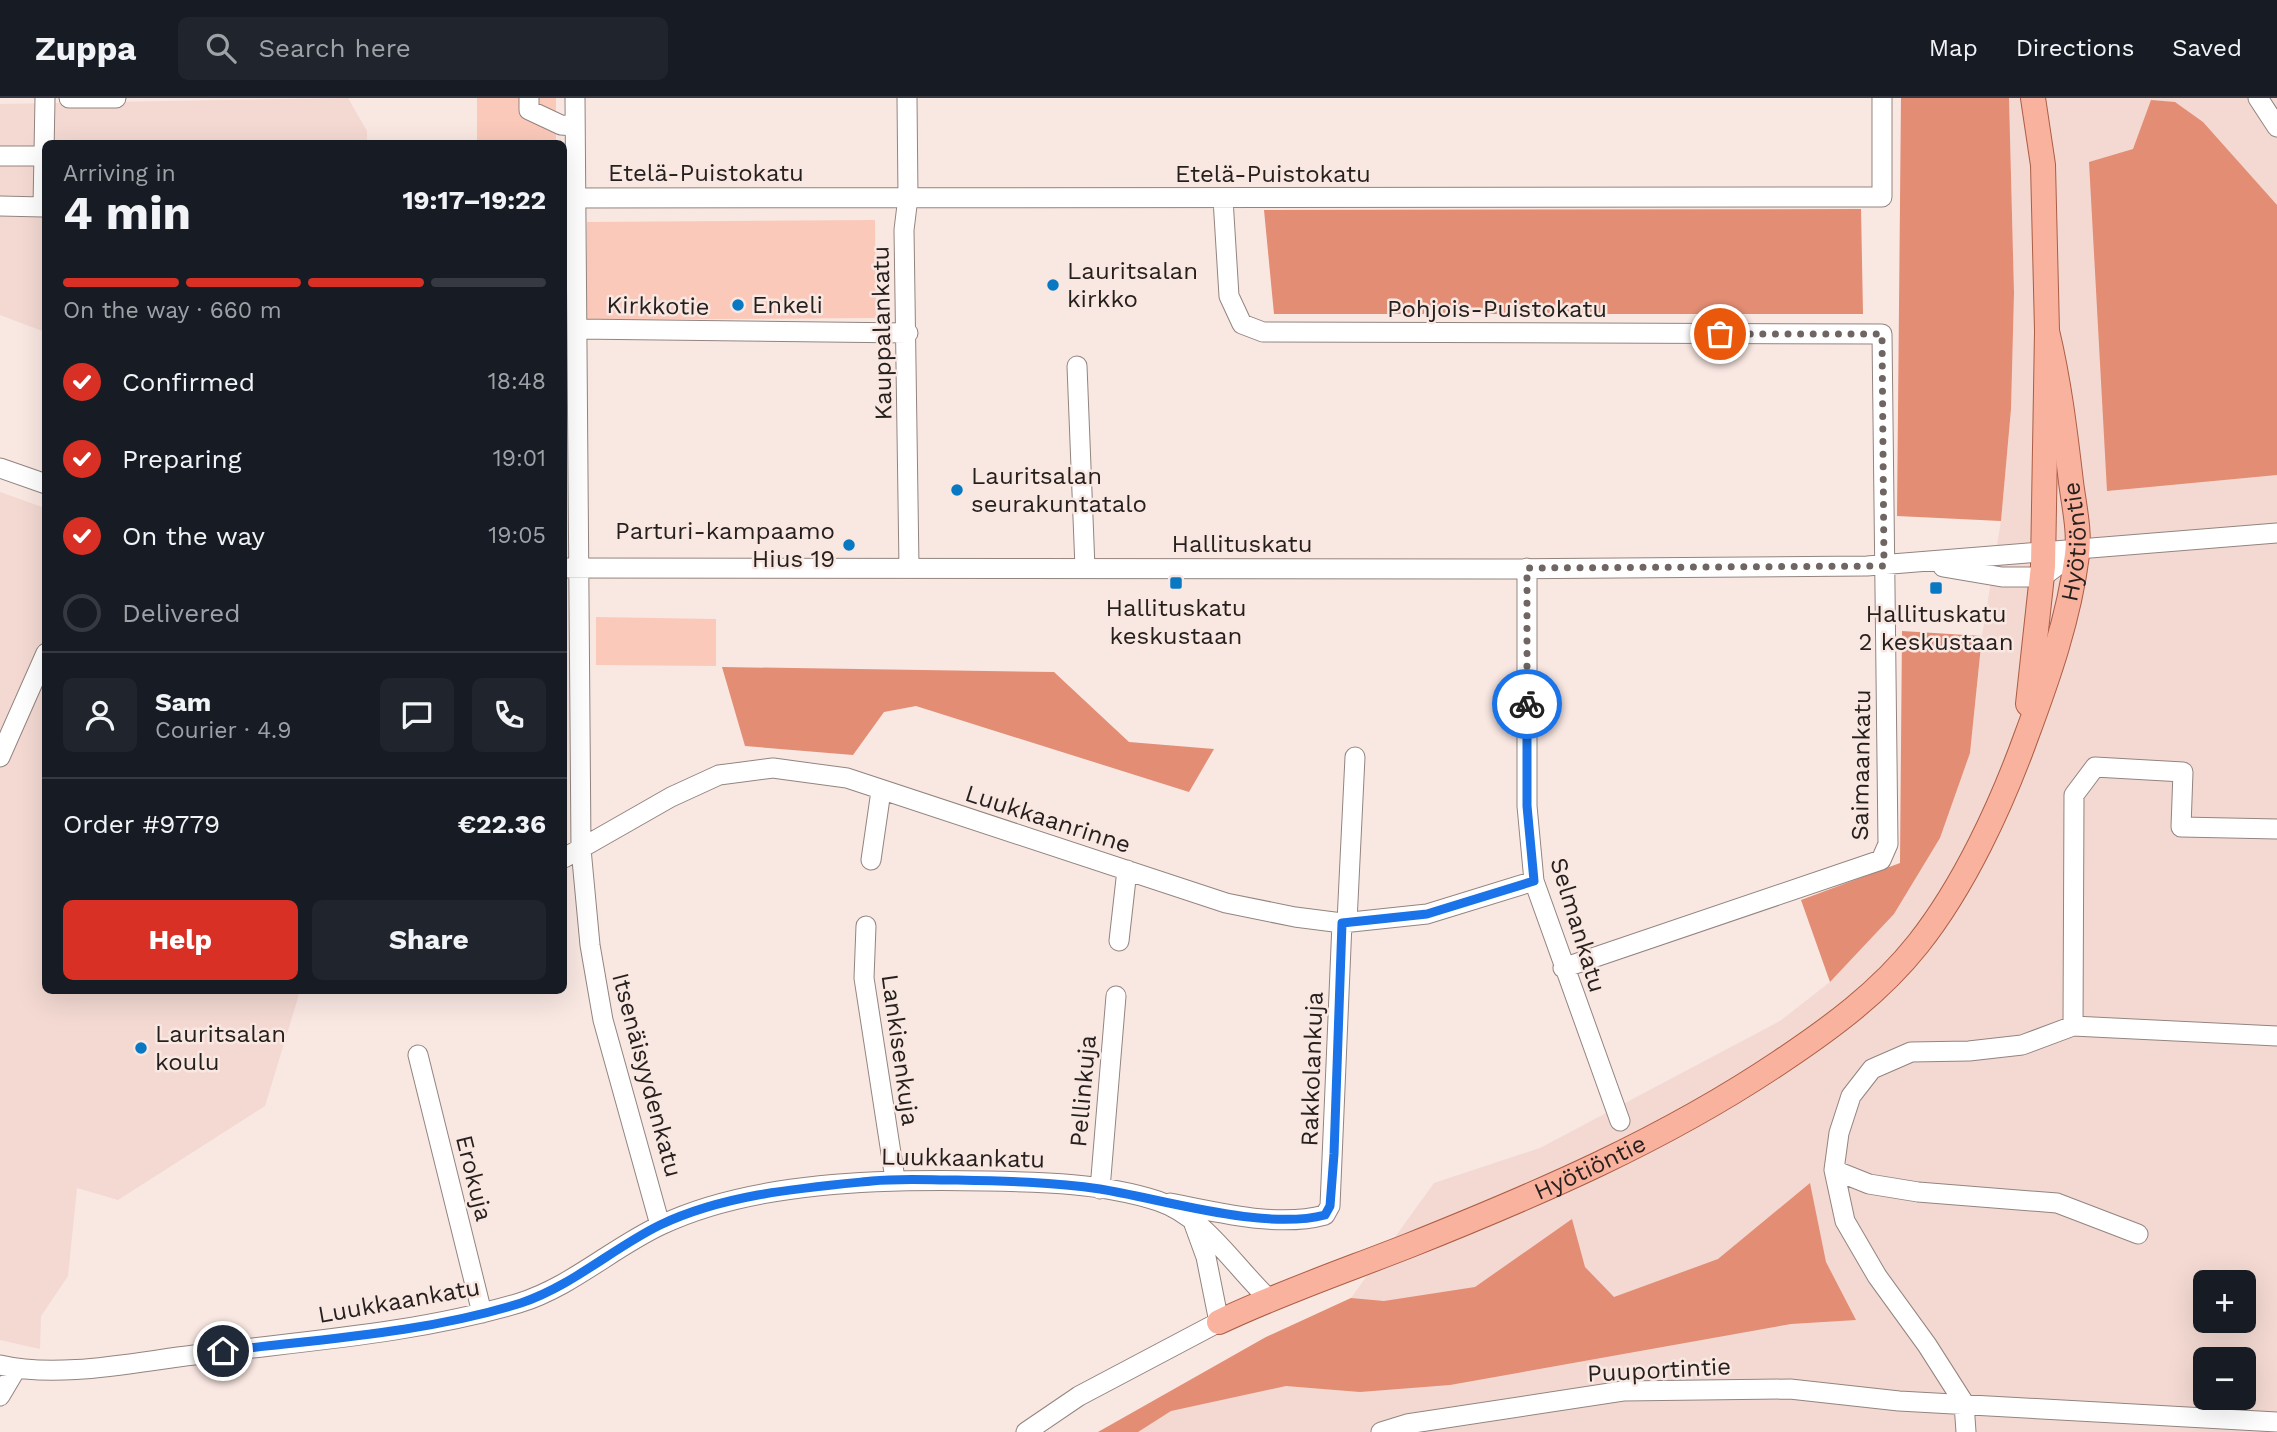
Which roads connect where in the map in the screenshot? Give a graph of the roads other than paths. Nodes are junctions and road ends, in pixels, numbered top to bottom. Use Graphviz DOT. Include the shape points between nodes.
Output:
graph roads {
  1 [pos="45,98"];
  2 [pos="69,98"];
  3 [pos="116,98"];
  4 [pos="529,98"];
  5 [pos="575,98"];
  6 [pos="907,98"];
  7 [pos="1882,98"];
  8 [pos="2033,98"];
  9 [pos="2051,98"];
  10 [pos="2258,98"];
  11 [pos="574,126"];
  12 [pos="2277,127"];
  13 [pos="45,140"];
  14 [pos="0,156"];
  15 [pos="42,156"];
  16 [pos="2043,165"];
  17 [pos="908,197"];
  18 [pos="569,198"];
  19 [pos="1223,199"];
  20 [pos="0,206"];
  21 [pos="42,207"];
  22 [pos="577,329"];
  23 [pos="2047,331"];
  24 [pos="908,333"];
  25 [pos="1882,334"];
  26 [pos="1077,366"];
  27 [pos="0,468"];
  28 [pos="42,483"];
  29 [pos="2277,523"];
  30 [pos="2277,533"];
  31 [pos="2221,536"];
  32 [pos="2042,550"];
  33 [pos="2077,551"];
  34 [pos="1921,563"];
  35 [pos="1884,566"];
  36 [pos="909,567"];
  37 [pos="572,568"];
  38 [pos="1085,568"];
  39 [pos="1527,568"];
  40 [pos="2042,578"];
  41 [pos="42,662"];
  42 [pos="2023,747"];
  43 [pos="0,757"];
  44 [pos="1355,757"];
  45 [pos="881,791"];
  46 [pos="2277,830"];
  47 [pos="572,854"];
  48 [pos="871,860"];
  49 [pos="1126,870"];
  50 [pos="1534,881"];
  51 [pos="1345,923"];
  52 [pos="866,926"];
  53 [pos="1119,941"];
  54 [pos="1563,968"];
  55 [pos="1116,996"];
  56 [pos="2073,1026"];
  57 [pos="2277,1036"];
  58 [pos="418,1055"];
  59 [pos="1620,1121"];
  60 [pos="1834,1170"];
  61 [pos="895,1179"];
  62 [pos="1100,1189"];
  63 [pos="1160,1201"];
  64 [pos="1194,1223"];
  65 [pos="660,1225"];
  66 [pos="2138,1234"];
  67 [pos="1268,1298"];
  68 [pos="482,1313"];
  69 [pos="1219,1322"];
  70 [pos="8,1367"];
  71 [pos="0,1396"];
  72 [pos="1964,1403"];
  73 [pos="2277,1422"];
  74 [pos="1026,1432"];
  75 [pos="1381,1432"];
  76 [pos="1966,1432"];
  1 -- 13 [label="street"];
  2 -- 3 [label="street"];
  4 -- 11 [label="street" via="530,110 561,125"];
  5 -- 11 [label="street, Itsenäisyydenkatu"];
  6 -- 17 [label="street, Kauppalankatu"];
  7 -- 19 [label="street, Etelä-Puistokatu" via="1882,197"];
  8 -- 16 [label="main road, Hyötiöntie"];
  9 -- 16 [label="main road, Hyötiöntie"];
  10 -- 12 [label="street"];
  11 -- 18 [label="street, Itsenäisyydenkatu"];
  14 -- 15 [label="street"];
  16 -- 23 [label="main road, Hyötiöntie"];
  17 -- 18 [label="street, Etelä-Puistokatu"];
  17 -- 19 [label="street, Etelä-Puistokatu"];
  17 -- 24 [label="street, Kauppalankatu" via="904,230"];
  18 -- 22 [label="street, Itsenäisyydenkatu"];
  19 -- 25 [label="street, Pohjois-Puistokatu" via="1230,296 1242,324 1263,332"];
  20 -- 21 [label="street"];
  22 -- 24 [label="street, Kirkkotie"];
  22 -- 37 [label="street, Itsenäisyydenkatu"];
  23 -- 32 [label="main road, Hyötiöntie"];
  23 -- 33 [label="main road, Hyötiöntie" via="2060,385"];
  24 -- 36 [label="street, Kauppalankatu"];
  25 -- 35 [label="street, Saimaankatu"];
  26 -- 38 [label="street"];
  27 -- 28 [label="street"];
  29 -- 31 [label="street"];
  30 -- 31 [label="street"];
  31 -- 33 [label="street, Hallituskatu"];
  32 -- 33 [label="street, Hallituskatu"];
  32 -- 34 [label="street, Hallituskatu"];
  32 -- 40 [label="main road, Hyötiöntie"];
  33 -- 40 [label="street"];
  33 -- 42 [label="main road, Hyötiöntie" via="2056,654"];
  34 -- 35 [label="street, Hallituskatu"];
  34 -- 40 [label="street, Hallituskatu" via="2002,577"];
  35 -- 39 [label="street, Hallituskatu"];
  35 -- 54 [label="street, Saimaankatu" via="1888,844 1881,860"];
  36 -- 37 [label="street, Hallituskatu"];
  36 -- 38 [label="street, Hallituskatu"];
  37 -- 47 [label="street, Itsenäisyydenkatu"];
  38 -- 39 [label="street, Hallituskatu"];
  39 -- 50 [label="street, Selmankatu" via="1527,806"];
  40 -- 42 [label="main road, Hyötiöntie"];
  41 -- 43 [label="street"];
  42 -- 67 [label="main road, Hyötiöntie" via="2000,806 1970,863 1919,943 1834,1026 1710,1106 1608,1162 1416,1243"];
  44 -- 51 [label="street, Rakkolankuja"];
  45 -- 47 [label="street, Luukkaanrinne" via="847,778 773,768 719,775"];
  45 -- 48 [label="street"];
  45 -- 49 [label="street, Luukkaanrinne"];
  46 -- 56 [label="street" via="2182,827 2183,772 2095,767 2074,795"];
  47 -- 65 [label="street, Itsenäisyydenkatu" via="603,1020"];
  49 -- 51 [label="street, Luukkaanrinne" via="1226,903"];
  49 -- 53 [label="street"];
  50 -- 51 [label="street, Luukkaanrinne" via="1427,914"];
  50 -- 54 [label="street, Selmankatu"];
  51 -- 63 [label="street, Rakkolankuja" via="1334,1154 1330,1206 1325,1215 1281,1219"];
  52 -- 61 [label="street, Lankisenkuja" via="864,978"];
  54 -- 59 [label="street, Selmankatu"];
  55 -- 62 [label="street, Pellinkuja"];
  56 -- 57 [label="street"];
  56 -- 60 [label="street" via="2022,1045 1911,1052 1872,1069 1851,1097 1839,1133"];
  58 -- 68 [label="street, Erokuja"];
  60 -- 66 [label="street" via="1869,1184 1918,1192 2057,1203"];
  60 -- 72 [label="street" via="1845,1221"];
  61 -- 62 [label="street, Luukkaankatu" via="1039,1182"];
  61 -- 65 [label="street, Luukkaankatu" via="720,1203"];
  62 -- 63 [label="street, Luukkaankatu"];
  63 -- 64 [label="street, Luukkaankatu"];
  64 -- 67 [label="street, Luukkaankatu"];
  64 -- 69 [label="street" via="1206,1256"];
  65 -- 68 [label="street, Luukkaankatu" via="556,1288"];
  67 -- 69 [label="main road, Hyötiöntie"];
  68 -- 70 [label="street, Luukkaankatu" via="417,1328 104,1366"];
  69 -- 74 [label="street, Hyötiöntie" via="1079,1396"];
  70 -- 71 [label="street"];
  72 -- 73 [label="street, Puuportintie"];
  72 -- 75 [label="street, Puuportintie" via="1790,1390 1623,1391 1407,1424"];
  72 -- 76 [label="street"];
}
